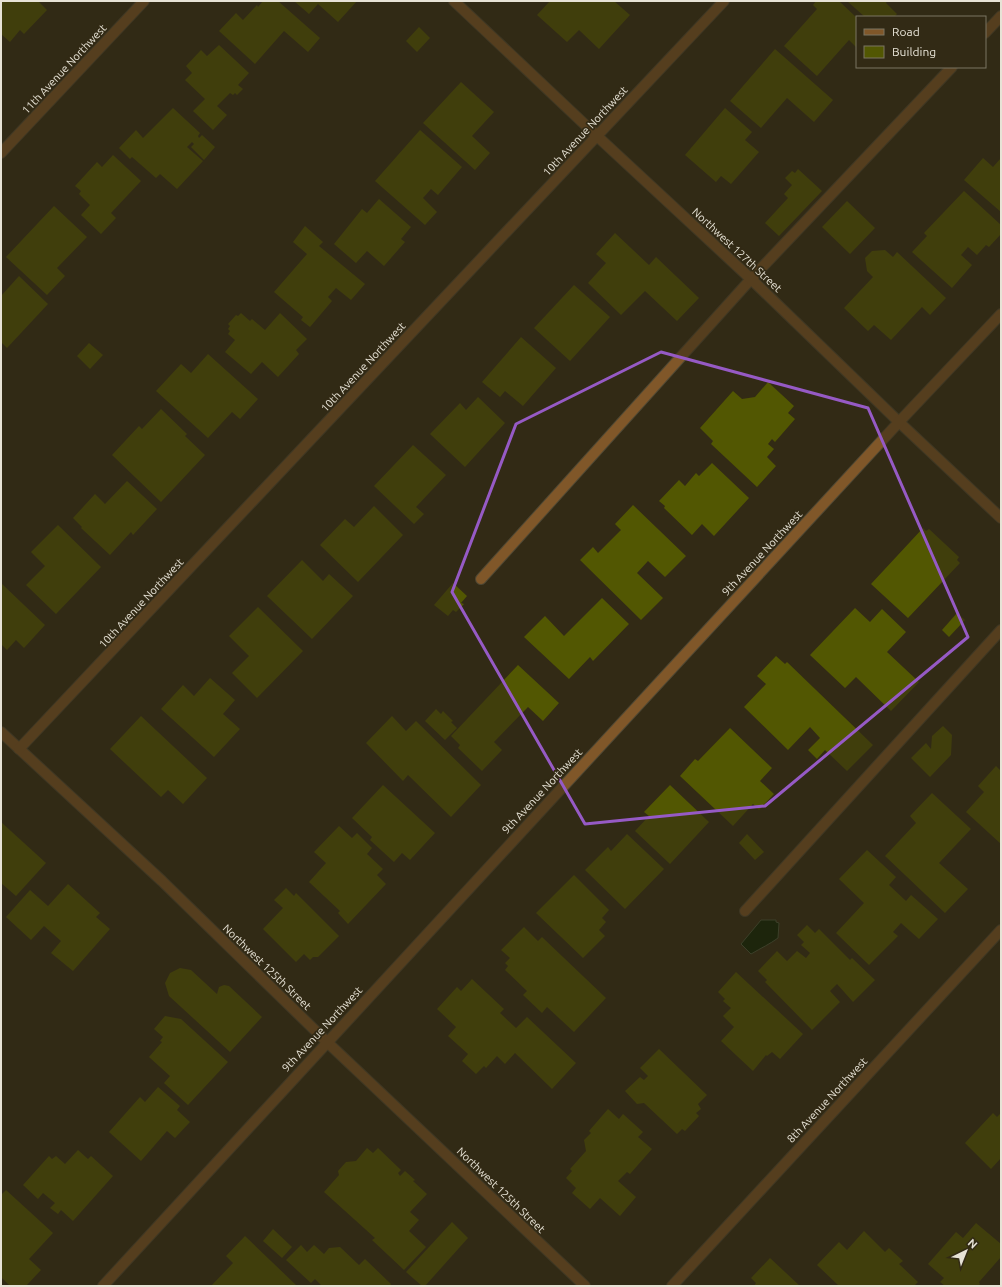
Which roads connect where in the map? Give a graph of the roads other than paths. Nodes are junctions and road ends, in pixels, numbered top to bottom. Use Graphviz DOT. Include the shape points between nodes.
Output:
graph roads {
  1 [pos="144,1"];
  2 [pos="454,1"];
  3 [pos="724,1"];
  4 [pos="1001,16"];
  5 [pos="986,32"];
  6 [pos="951,68"];
  7 [pos="597,136"];
  8 [pos="1,153"];
  9 [pos="751,279"];
  10 [pos="1001,314"];
  11 [pos="899,422"];
  12 [pos="1001,518"];
  13 [pos="481,579"];
  14 [pos="1001,630"];
  15 [pos="1,732"];
  16 [pos="19,749"];
  17 [pos="745,911"];
  18 [pos="1001,930"];
  19 [pos="327,1042"];
  20 [pos="103,1286"];
  21 [pos="585,1286"];
  22 [pos="672,1286"];
  1 -- 8 [label="street, 11th Avenue Northwest"];
  2 -- 7 [label="street, Northwest 127th Street"];
  3 -- 7 [label="street, 10th Avenue Northwest"];
  4 -- 5 [label="street"];
  6 -- 9 [label="street"];
  7 -- 9 [label="street, Northwest 127th Street"];
  7 -- 16 [label="street, 10th Avenue Northwest"];
  9 -- 11 [label="street, Northwest 127th Street"];
  9 -- 13 [label="street"];
  10 -- 11 [label="street, 9th Avenue Northwest"];
  11 -- 12 [label="street, Northwest 127th Street"];
  11 -- 19 [label="street, 9th Avenue Northwest"];
  14 -- 17 [label="street"];
  15 -- 16 [label="street, Northwest 125th Street"];
  16 -- 19 [label="street, Northwest 125th Street" via="162,881"];
  18 -- 22 [label="street, 8th Avenue Northwest"];
  19 -- 20 [label="street, 9th Avenue Northwest"];
  19 -- 21 [label="street, Northwest 125th Street"];
}
